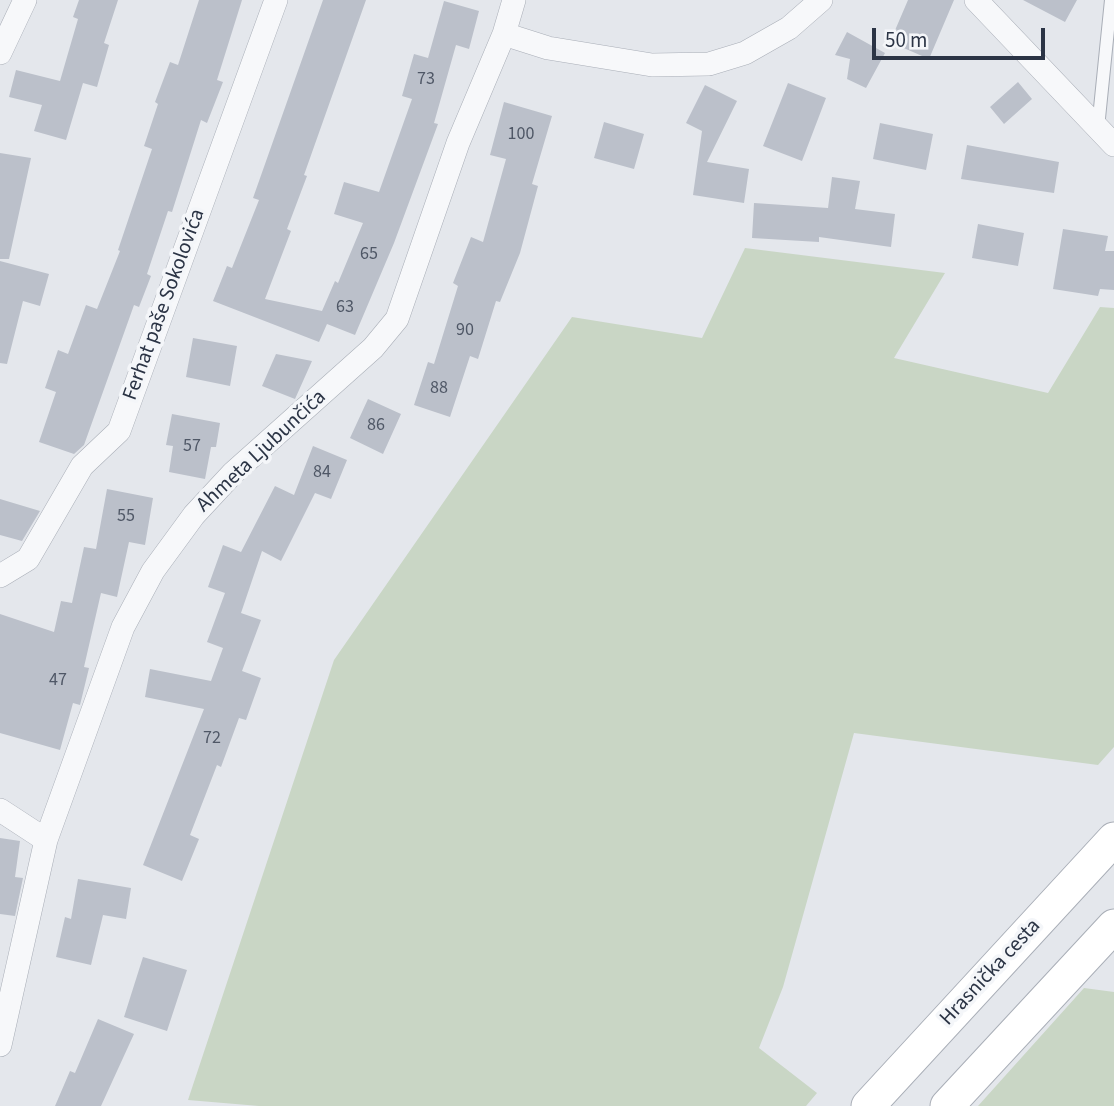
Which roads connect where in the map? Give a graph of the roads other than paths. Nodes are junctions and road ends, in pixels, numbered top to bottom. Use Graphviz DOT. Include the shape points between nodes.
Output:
graph roads {
  1 [pos="25,0"];
  2 [pos="276,0"];
  3 [pos="514,0"];
  4 [pos="821,0"];
  5 [pos="976,0"];
  6 [pos="1111,0"];
  7 [pos="504,34"];
  8 [pos="0,53"];
  9 [pos="1098,128"];
  10 [pos="1114,145"];
  11 [pos="0,576"];
  12 [pos="0,810"];
  13 [pos="1114,839"];
  14 [pos="46,840"];
  15 [pos="1114,926"];
  16 [pos="1,1035"];
  17 [pos="869,1106"];
  18 [pos="947,1106"];
  1 -- 8 [label="street"];
  2 -- 11 [label="street, Ferhat paše Sokolovića" via="119,431 82,466 28,559"];
  3 -- 7 [label="street, Ahmeta Ljubunčića"];
  4 -- 7 [label="street" via="789,28 745,53 709,64 652,65 548,48"];
  5 -- 9 [label="street"];
  6 -- 9 [label="lane"];
  7 -- 14 [label="street, Ahmeta Ljubunčića" via="458,143 397,319 373,348 233,473 153,571 123,627"];
  9 -- 10 [label="street"];
  12 -- 14 [label="street"];
  13 -- 17 [label="main road, Hrasnička cesta"];
  14 -- 16 [label="street, Ahmeta Ljubunčića"];
  15 -- 18 [label="main road"];
}
